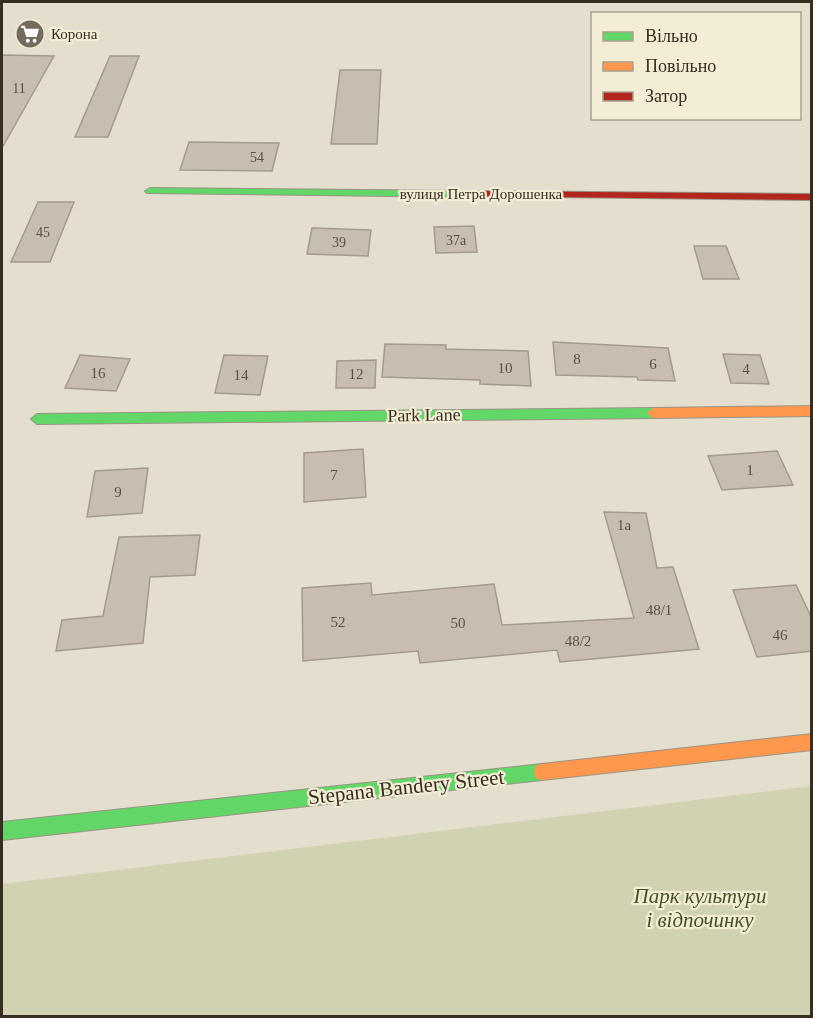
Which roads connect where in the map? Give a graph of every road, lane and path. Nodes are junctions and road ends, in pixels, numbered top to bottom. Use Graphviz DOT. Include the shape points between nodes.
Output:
graph roads {
  1 [pos="150,191"];
  2 [pos="812,196"];
  3 [pos="812,411"];
  4 [pos="37,419"];
  5 [pos="812,742"];
  6 [pos="2,831"];
  1 -- 2 [label="street, вулиця Петра Дорошенка"];
  3 -- 4 [label="street, Park Lane"];
  5 -- 6 [label="street, Stepana Bandery Street"];
}
